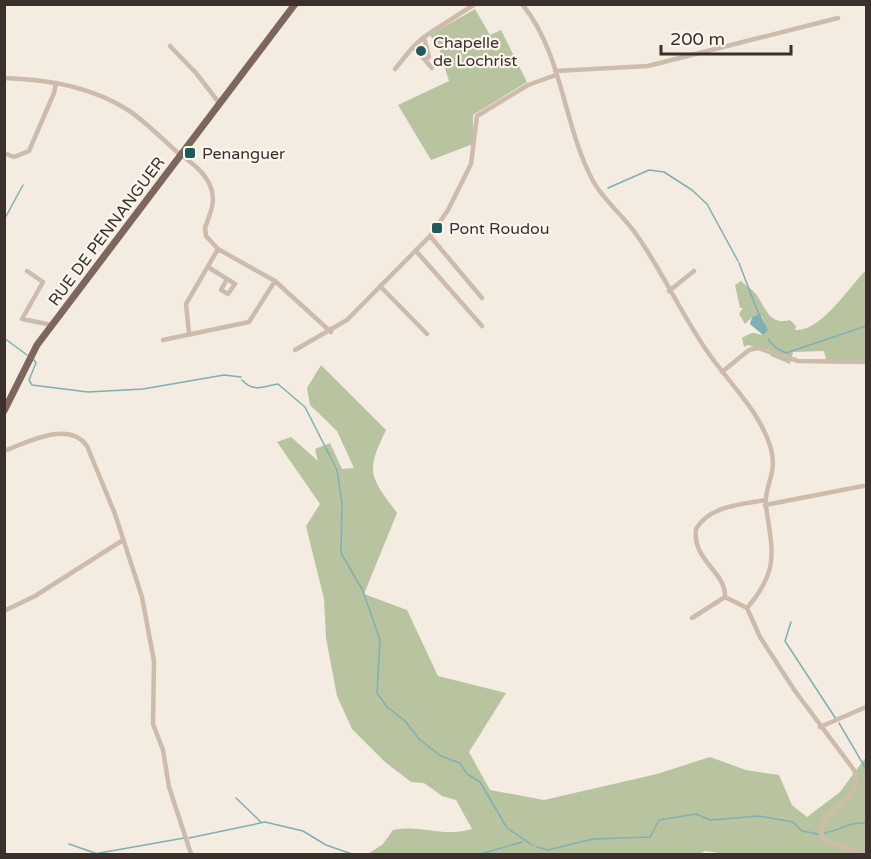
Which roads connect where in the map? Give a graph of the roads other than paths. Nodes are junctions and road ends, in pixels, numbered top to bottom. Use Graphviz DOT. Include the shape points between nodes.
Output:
graph roads {
  1 [pos="296,4"];
  2 [pos="475,4"];
  3 [pos="522,4"];
  4 [pos="838,18"];
  5 [pos="424,37"];
  6 [pos="170,46"];
  7 [pos="413,47"];
  8 [pos="425,60"];
  9 [pos="432,68"];
  10 [pos="395,69"];
  11 [pos="556,73"];
  12 [pos="4,78"];
  13 [pos="56,83"];
  14 [pos="220,104"];
  15 [pos="4,153"];
  16 [pos="182,154"];
  17 [pos="430,237"];
  18 [pos="218,249"];
  19 [pos="417,252"];
  20 [pos="208,267"];
  21 [pos="27,271"];
  22 [pos="694,271"];
  23 [pos="227,279"];
  24 [pos="275,281"];
  25 [pos="380,286"];
  26 [pos="669,291"];
  27 [pos="482,298"];
  28 [pos="52,325"];
  29 [pos="482,326"];
  30 [pos="331,332"];
  31 [pos="189,334"];
  32 [pos="427,334"];
  33 [pos="163,340"];
  34 [pos="296,350"];
  35 [pos="867,362"];
  36 [pos="722,372"];
  37 [pos="4,411"];
  38 [pos="4,451"];
  39 [pos="863,486"];
  40 [pos="766,502"];
  41 [pos="123,540"];
  42 [pos="724,597"];
  43 [pos="747,608"];
  44 [pos="4,611"];
  45 [pos="692,618"];
  46 [pos="867,707"];
  47 [pos="820,727"];
  48 [pos="191,855"];
  49 [pos="864,855"];
  1 -- 14 [label="main road, RUE DE PENNANGUER"];
  2 -- 5 [label="street"];
  3 -- 11 [label="street"];
  4 -- 11 [label="street" via="648,66"];
  5 -- 7 [label="street"];
  5 -- 8 [label="street" via="429,57"];
  6 -- 14 [label="street"];
  7 -- 8 [label="street"];
  7 -- 10 [label="street"];
  8 -- 9 [label="street"];
  11 -- 17 [label="street" via="477,116 474,154 468,171"];
  11 -- 26 [label="street" via="594,184 637,235"];
  12 -- 13 [label="street"];
  13 -- 15 [label="street" via="29,151 14,157"];
  13 -- 16 [label="street" via="127,110"];
  14 -- 16 [label="main road, RUE DE PENNANGUER"];
  16 -- 18 [label="street" via="211,186 213,206 205,228 206,236"];
  16 -- 28 [label="main road, RUE DE PENNANGUER"];
  17 -- 19 [label="street"];
  17 -- 27 [label="street"];
  18 -- 20 [label="street"];
  18 -- 24 [label="street"];
  19 -- 25 [label="street"];
  19 -- 29 [label="street"];
  20 -- 23 [label="street"];
  20 -- 31 [label="street" via="186,304"];
  21 -- 28 [label="street" via="43,282 22,318"];
  22 -- 26 [label="street"];
  24 -- 30 [label="street"];
  24 -- 31 [label="street" via="249,322"];
  25 -- 30 [label="street"];
  25 -- 32 [label="street"];
  26 -- 36 [label="street"];
  28 -- 37 [label="main road, RUE DE PENNANGUER" via="28,360"];
  30 -- 34 [label="street"];
  31 -- 33 [label="street"];
  35 -- 36 [label="street" via="798,361 758,348 749,350"];
  36 -- 40 [label="street" via="756,416 770,447 774,470"];
  38 -- 41 [label="street" via="66,433 80,438 96,467"];
  39 -- 40 [label="street"];
  40 -- 42 [label="street" via="719,510 696,529 699,552 722,584"];
  40 -- 43 [label="street" via="771,560 761,593"];
  41 -- 44 [label="street" via="35,596"];
  41 -- 48 [label="street" via="142,597 153,654 153,724"];
  42 -- 43 [label="street"];
  42 -- 45 [label="street"];
  43 -- 47 [label="street" via="771,656"];
  46 -- 47 [label="street"];
  47 -- 49 [label="street" via="851,765 857,782 850,798 824,818 822,836 831,844"];
}
